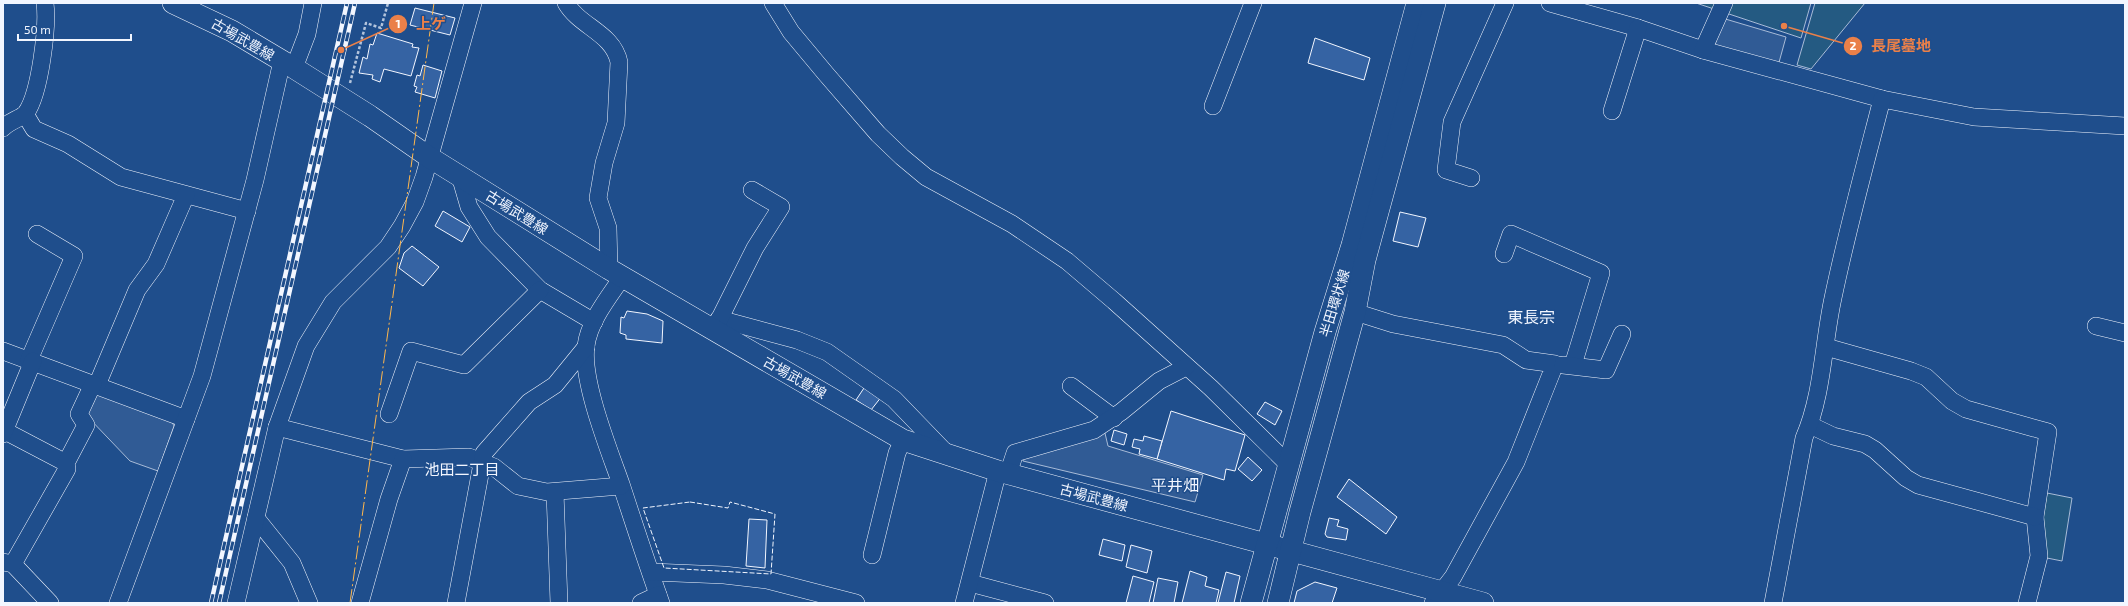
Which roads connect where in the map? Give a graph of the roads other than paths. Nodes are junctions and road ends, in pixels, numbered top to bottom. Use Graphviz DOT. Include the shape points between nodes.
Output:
graph roads {
  1 [pos="44,3"];
  2 [pos="173,3"];
  3 [pos="312,3"];
  4 [pos="473,3"];
  5 [pos="566,3"];
  6 [pos="773,3"];
  7 [pos="1253,3"];
  8 [pos="1417,3"];
  9 [pos="1435,3"];
  10 [pos="1504,3"];
  11 [pos="1550,3"];
  12 [pos="1724,3"];
  13 [pos="1638,28"];
  14 [pos="1703,50"];
  15 [pos="288,65"];
  16 [pos="1882,99"];
  17 [pos="1213,106"];
  18 [pos="1612,111"];
  19 [pos="25,114"];
  20 [pos="2125,126"];
  21 [pos="3,128"];
  22 [pos="429,157"];
  23 [pos="460,176"];
  24 [pos="1471,178"];
  25 [pos="752,190"];
  26 [pos="186,194"];
  27 [pos="247,211"];
  28 [pos="37,234"];
  29 [pos="1504,254"];
  30 [pos="616,272"];
  31 [pos="540,290"];
  32 [pos="1355,312"];
  33 [pos="594,322"];
  34 [pos="716,324"];
  35 [pos="2096,326"];
  36 [pos="2125,333"];
  37 [pos="1622,334"];
  38 [pos="586,347"];
  39 [pos="1826,347"];
  40 [pos="3,351"];
  41 [pos="31,360"];
  42 [pos="1554,364"];
  43 [pos="1573,365"];
  44 [pos="1186,367"];
  45 [pos="95,384"];
  46 [pos="1071,386"];
  47 [pos="389,414"];
  48 [pos="1114,418"];
  49 [pos="186,419"];
  50 [pos="1810,425"];
  51 [pos="277,427"];
  52 [pos="4,433"];
  53 [pos="903,440"];
  54 [pos="949,456"];
  55 [pos="403,459"];
  56 [pos="481,462"];
  57 [pos="66,463"];
  58 [pos="1288,464"];
  59 [pos="1003,472"];
  60 [pos="621,486"];
  61 [pos="555,492"];
  62 [pos="2035,517"];
  63 [pos="256,518"];
  64 [pos="1267,544"];
  65 [pos="1291,550"];
  66 [pos="872,555"];
  67 [pos="8,563"];
  68 [pos="651,572"];
  69 [pos="970,583"];
  70 [pos="1437,598"];
  71 [pos="659,599"];
  72 [pos="849,602"];
  73 [pos="50,603"];
  74 [pos="118,603"];
  75 [pos="236,603"];
  76 [pos="309,603"];
  77 [pos="360,603"];
  78 [pos="456,603"];
  79 [pos="559,603"];
  80 [pos="641,603"];
  81 [pos="964,603"];
  82 [pos="1045,603"];
  83 [pos="1251,603"];
  84 [pos="1278,603"];
  85 [pos="1482,603"];
  86 [pos="1773,603"];
  87 [pos="2028,603"];
  1 -- 19 [label="street" via="44,47 36,86"];
  2 -- 15 [label="main road, 古場武豊線" via="232,32"];
  3 -- 15 [label="street" via="306,34"];
  4 -- 22 [label="street"];
  5 -- 30 [label="street" via="574,13 612,44 620,62 616,123 604,163 598,198 608,228"];
  6 -- 44 [label="street" via="791,32 826,74 878,134 902,157 926,177 1012,224 1067,261"];
  7 -- 17 [label="street"];
  8 -- 58 [label="main road, 半田環状線" via="1352,245"];
  9 -- 32 [label="main road, 半田環状線" via="1365,260"];
  10 -- 24 [label="street" via="1452,122 1446,170"];
  11 -- 13 [label="street"];
  12 -- 14 [label="street"];
  13 -- 14 [label="street"];
  13 -- 18 [label="street"];
  14 -- 16 [label="street"];
  15 -- 22 [label="main road, 古場武豊線" via="370,116"];
  15 -- 27 [label="street"];
  16 -- 20 [label="street" via="1974,117"];
  16 -- 39 [label="street" via="1832,299"];
  19 -- 21 [label="street"];
  19 -- 26 [label="street" via="34,129 68,144 121,177"];
  22 -- 23 [label="main road, 古場武豊線"];
  22 -- 51 [label="street" via="415,202 402,226 388,247 333,302 316,328 295,373"];
  23 -- 30 [label="main road, 古場武豊線"];
  23 -- 31 [label="street" via="469,207 488,236"];
  25 -- 34 [label="street" via="781,207 755,248"];
  26 -- 27 [label="street"];
  26 -- 45 [label="street" via="156,264 137,290"];
  27 -- 49 [label="street" via="220,315"];
  28 -- 41 [label="street" via="74,256"];
  29 -- 43 [label="street" via="1511,234 1601,273"];
  30 -- 33 [label="street"];
  30 -- 34 [label="main road, 古場武豊線"];
  31 -- 33 [label="street"];
  31 -- 47 [label="street" via="464,365 411,352"];
  32 -- 42 [label="street" via="1394,324 1503,345 1526,360"];
  32 -- 65 [label="main road, 半田環状線"];
  33 -- 38 [label="street"];
  34 -- 53 [label="main road, 古場武豊線"];
  34 -- 54 [label="street" via="797,340 827,352 894,399"];
  35 -- 36 [label="street"];
  37 -- 43 [label="street" via="1606,370"];
  38 -- 56 [label="street" via="555,385 529,402 507,425 484,453"];
  38 -- 60 [label="street" via="587,371 601,426"];
  39 -- 50 [label="street"];
  39 -- 62 [label="street" via="1911,371 1926,378 1952,401 1966,409 2048,432"];
  40 -- 41 [label="street"];
  41 -- 45 [label="street"];
  41 -- 52 [label="street"];
  42 -- 43 [label="street"];
  42 -- 70 [label="street" via="1516,462 1453,577"];
  44 -- 48 [label="street" via="1159,380"];
  44 -- 58 [label="street" via="1211,388"];
  45 -- 49 [label="street"];
  45 -- 57 [label="street" via="79,414 86,425"];
  46 -- 48 [label="street"];
  48 -- 59 [label="street" via="1081,436 1015,453"];
  49 -- 74 [label="street"];
  50 -- 62 [label="street" via="1833,436 1870,447 1918,485"];
  50 -- 86 [label="street" via="1804,438"];
  51 -- 55 [label="street"];
  51 -- 63 [label="street"];
  52 -- 57 [label="street"];
  53 -- 54 [label="main road, 古場武豊線"];
  53 -- 66 [label="street" via="897,452"];
  54 -- 59 [label="main road, 古場武豊線"];
  55 -- 56 [label="street" via="470,457"];
  55 -- 77 [label="street"];
  56 -- 61 [label="street" via="494,467 518,486"];
  56 -- 78 [label="street"];
  57 -- 67 [label="street" via="66,469"];
  58 -- 64 [label="main road, 半田環状線"];
  59 -- 64 [label="main road, 古場武豊線"];
  59 -- 69 [label="street"];
  60 -- 61 [label="street"];
  60 -- 68 [label="street"];
  61 -- 79 [label="street"];
  62 -- 87 [label="street" via="2039,556"];
  63 -- 75 [label="street"];
  63 -- 76 [label="street" via="292,562"];
  64 -- 65 [label="main road, 古場武豊線"];
  64 -- 83 [label="main road, 半田環状線"];
  65 -- 70 [label="main road, 古場武豊線"];
  65 -- 84 [label="main road, 半田環状線"];
  67 -- 73 [label="street"];
  68 -- 71 [label="street"];
  68 -- 72 [label="street" via="724,575 767,580"];
  69 -- 81 [label="street"];
  69 -- 82 [label="street"];
  70 -- 85 [label="main road, 古場武豊線"];
  71 -- 80 [label="street"];
}
